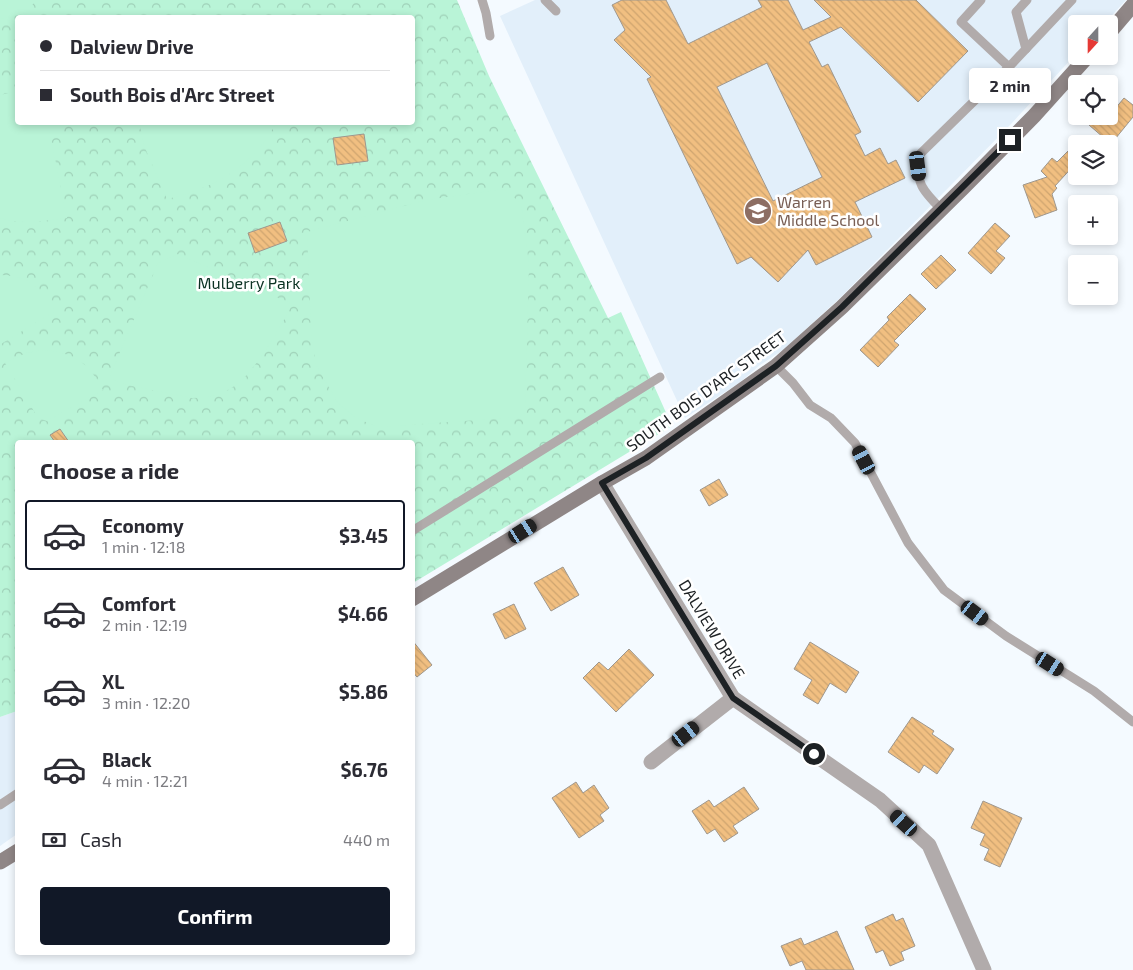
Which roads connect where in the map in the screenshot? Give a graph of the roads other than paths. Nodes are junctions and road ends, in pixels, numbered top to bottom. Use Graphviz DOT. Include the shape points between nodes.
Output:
graph roads {
  1 [pos="482,0"];
  2 [pos="545,0"];
  3 [pos="981,0"];
  4 [pos="1027,0"];
  5 [pos="1072,0"];
  6 [pos="1133,6"];
  7 [pos="556,11"];
  8 [pos="1118,22"];
  9 [pos="490,36"];
  10 [pos="1026,49"];
  11 [pos="1080,65"];
  12 [pos="1009,67"];
  13 [pos="941,210"];
  14 [pos="776,366"];
  15 [pos="660,377"];
  16 [pos="602,483"];
  17 [pos="415,529"];
  18 [pos="415,597"];
  19 [pos="733,698"];
  20 [pos="1133,722"];
  21 [pos="651,762"];
  22 [pos="15,795"];
  23 [pos="0,805"];
  24 [pos="15,853"];
  25 [pos="0,862"];
  26 [pos="984,970"];
  1 -- 9 [label="lane"];
  2 -- 7 [label="lane"];
  3 -- 12 [label="lane" via="961,22"];
  4 -- 10 [label="lane" via="1016,12"];
  5 -- 10 [label="lane"];
  6 -- 8 [label="main road"];
  10 -- 12 [label="lane"];
  11 -- 13 [label="main road, SOUTH BOIS D'ARC STREET"];
  12 -- 13 [label="lane" via="919,155 919,181"];
  13 -- 14 [label="main road, SOUTH BOIS D'ARC STREET"];
  14 -- 16 [label="main road, SOUTH BOIS D'ARC STREET" via="646,458"];
  14 -- 20 [label="lane" via="810,405 831,418 855,443 908,543 944,590 1006,636 1094,691"];
  15 -- 17 [label="lane"];
  16 -- 18 [label="main road, SOUTH BOIS D'ARC STREET"];
  16 -- 19 [label="street, DALVIEW DRIVE"];
  19 -- 21 [label="street"];
  19 -- 26 [label="street, DALVIEW DRIVE" via="880,800 929,845"];
  22 -- 23 [label="lane"];
  24 -- 25 [label="main road"];
}
